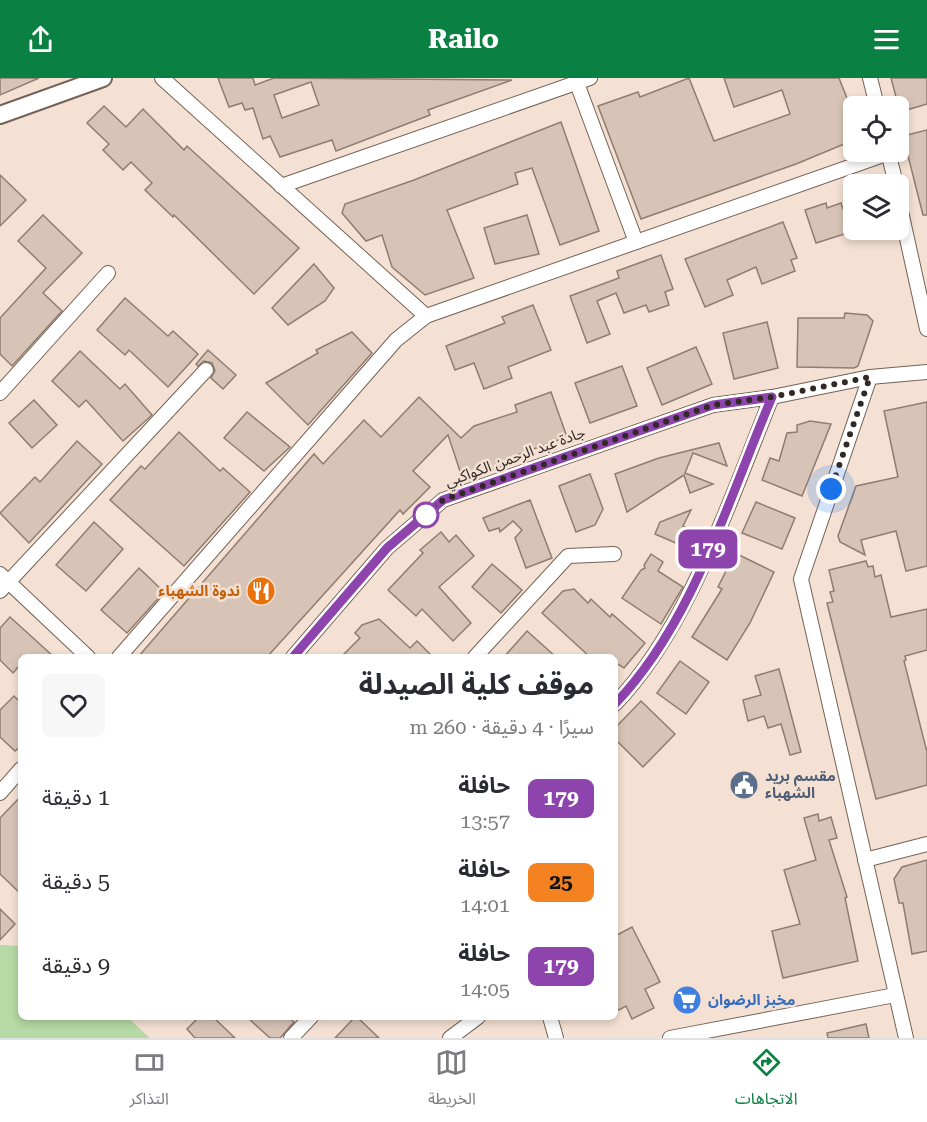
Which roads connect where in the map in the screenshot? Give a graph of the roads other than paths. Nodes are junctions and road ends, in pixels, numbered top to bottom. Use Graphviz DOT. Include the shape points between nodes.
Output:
graph roads {
  1 [pos="103,78"];
  2 [pos="162,78"];
  3 [pos="870,78"];
  4 [pos="580,80"];
  5 [pos="874,96"];
  6 [pos="29,104"];
  7 [pos="0,115"];
  8 [pos="0,126"];
  9 [pos="861,162"];
  10 [pos="281,186"];
  11 [pos="907,240"];
  12 [pos="636,242"];
  13 [pos="108,273"];
  14 [pos="426,316"];
  15 [pos="927,329"];
  16 [pos="206,370"];
  17 [pos="927,372"];
  18 [pos="870,377"];
  19 [pos="0,393"];
  20 [pos="772,397"];
  21 [pos="614,554"];
  22 [pos="3,582"];
  23 [pos="85,654"];
  24 [pos="122,654"];
  25 [pos="296,654"];
  26 [pos="478,654"];
  27 [pos="618,701"];
  28 [pos="18,772"];
  29 [pos="0,793"];
  30 [pos="927,844"];
  31 [pos="865,860"];
  32 [pos="895,995"];
  33 [pos="308,1020"];
  34 [pos="474,1020"];
  35 [pos="551,1020"];
  36 [pos="291,1038"];
  37 [pos="450,1038"];
  38 [pos="555,1038"];
  39 [pos="670,1038"];
  40 [pos="906,1038"];
  1 -- 6 [label="street"];
  2 -- 10 [label="street"];
  3 -- 5 [label="street"];
  4 -- 10 [label="street"];
  4 -- 12 [label="street"];
  6 -- 7 [label="street"];
  6 -- 8 [label="street"];
  9 -- 12 [label="street"];
  10 -- 14 [label="street"];
  11 -- 15 [label="street"];
  12 -- 14 [label="street"];
  13 -- 19 [label="street"];
  14 -- 24 [label="street" via="396,340"];
  16 -- 22 [label="street"];
  17 -- 18 [label="street, جادة عبد الرحمن الكواكبي"];
  18 -- 20 [label="street, جادة عبد الرحمن الكواكبي"];
  18 -- 31 [label="street" via="801,579"];
  20 -- 25 [label="street, جادة عبد الرحمن الكواكبي" via="713,405 443,500 387,548"];
  20 -- 27 [label="street" via="682,610"];
  21 -- 26 [label="street" via="568,556"];
  22 -- 23 [label="street"];
  28 -- 29 [label="street"];
  30 -- 31 [label="street"];
  31 -- 32 [label="street"];
  32 -- 39 [label="street"];
  32 -- 40 [label="street"];
  33 -- 36 [label="street"];
  34 -- 37 [label="street"];
  35 -- 38 [label="street"];
}
